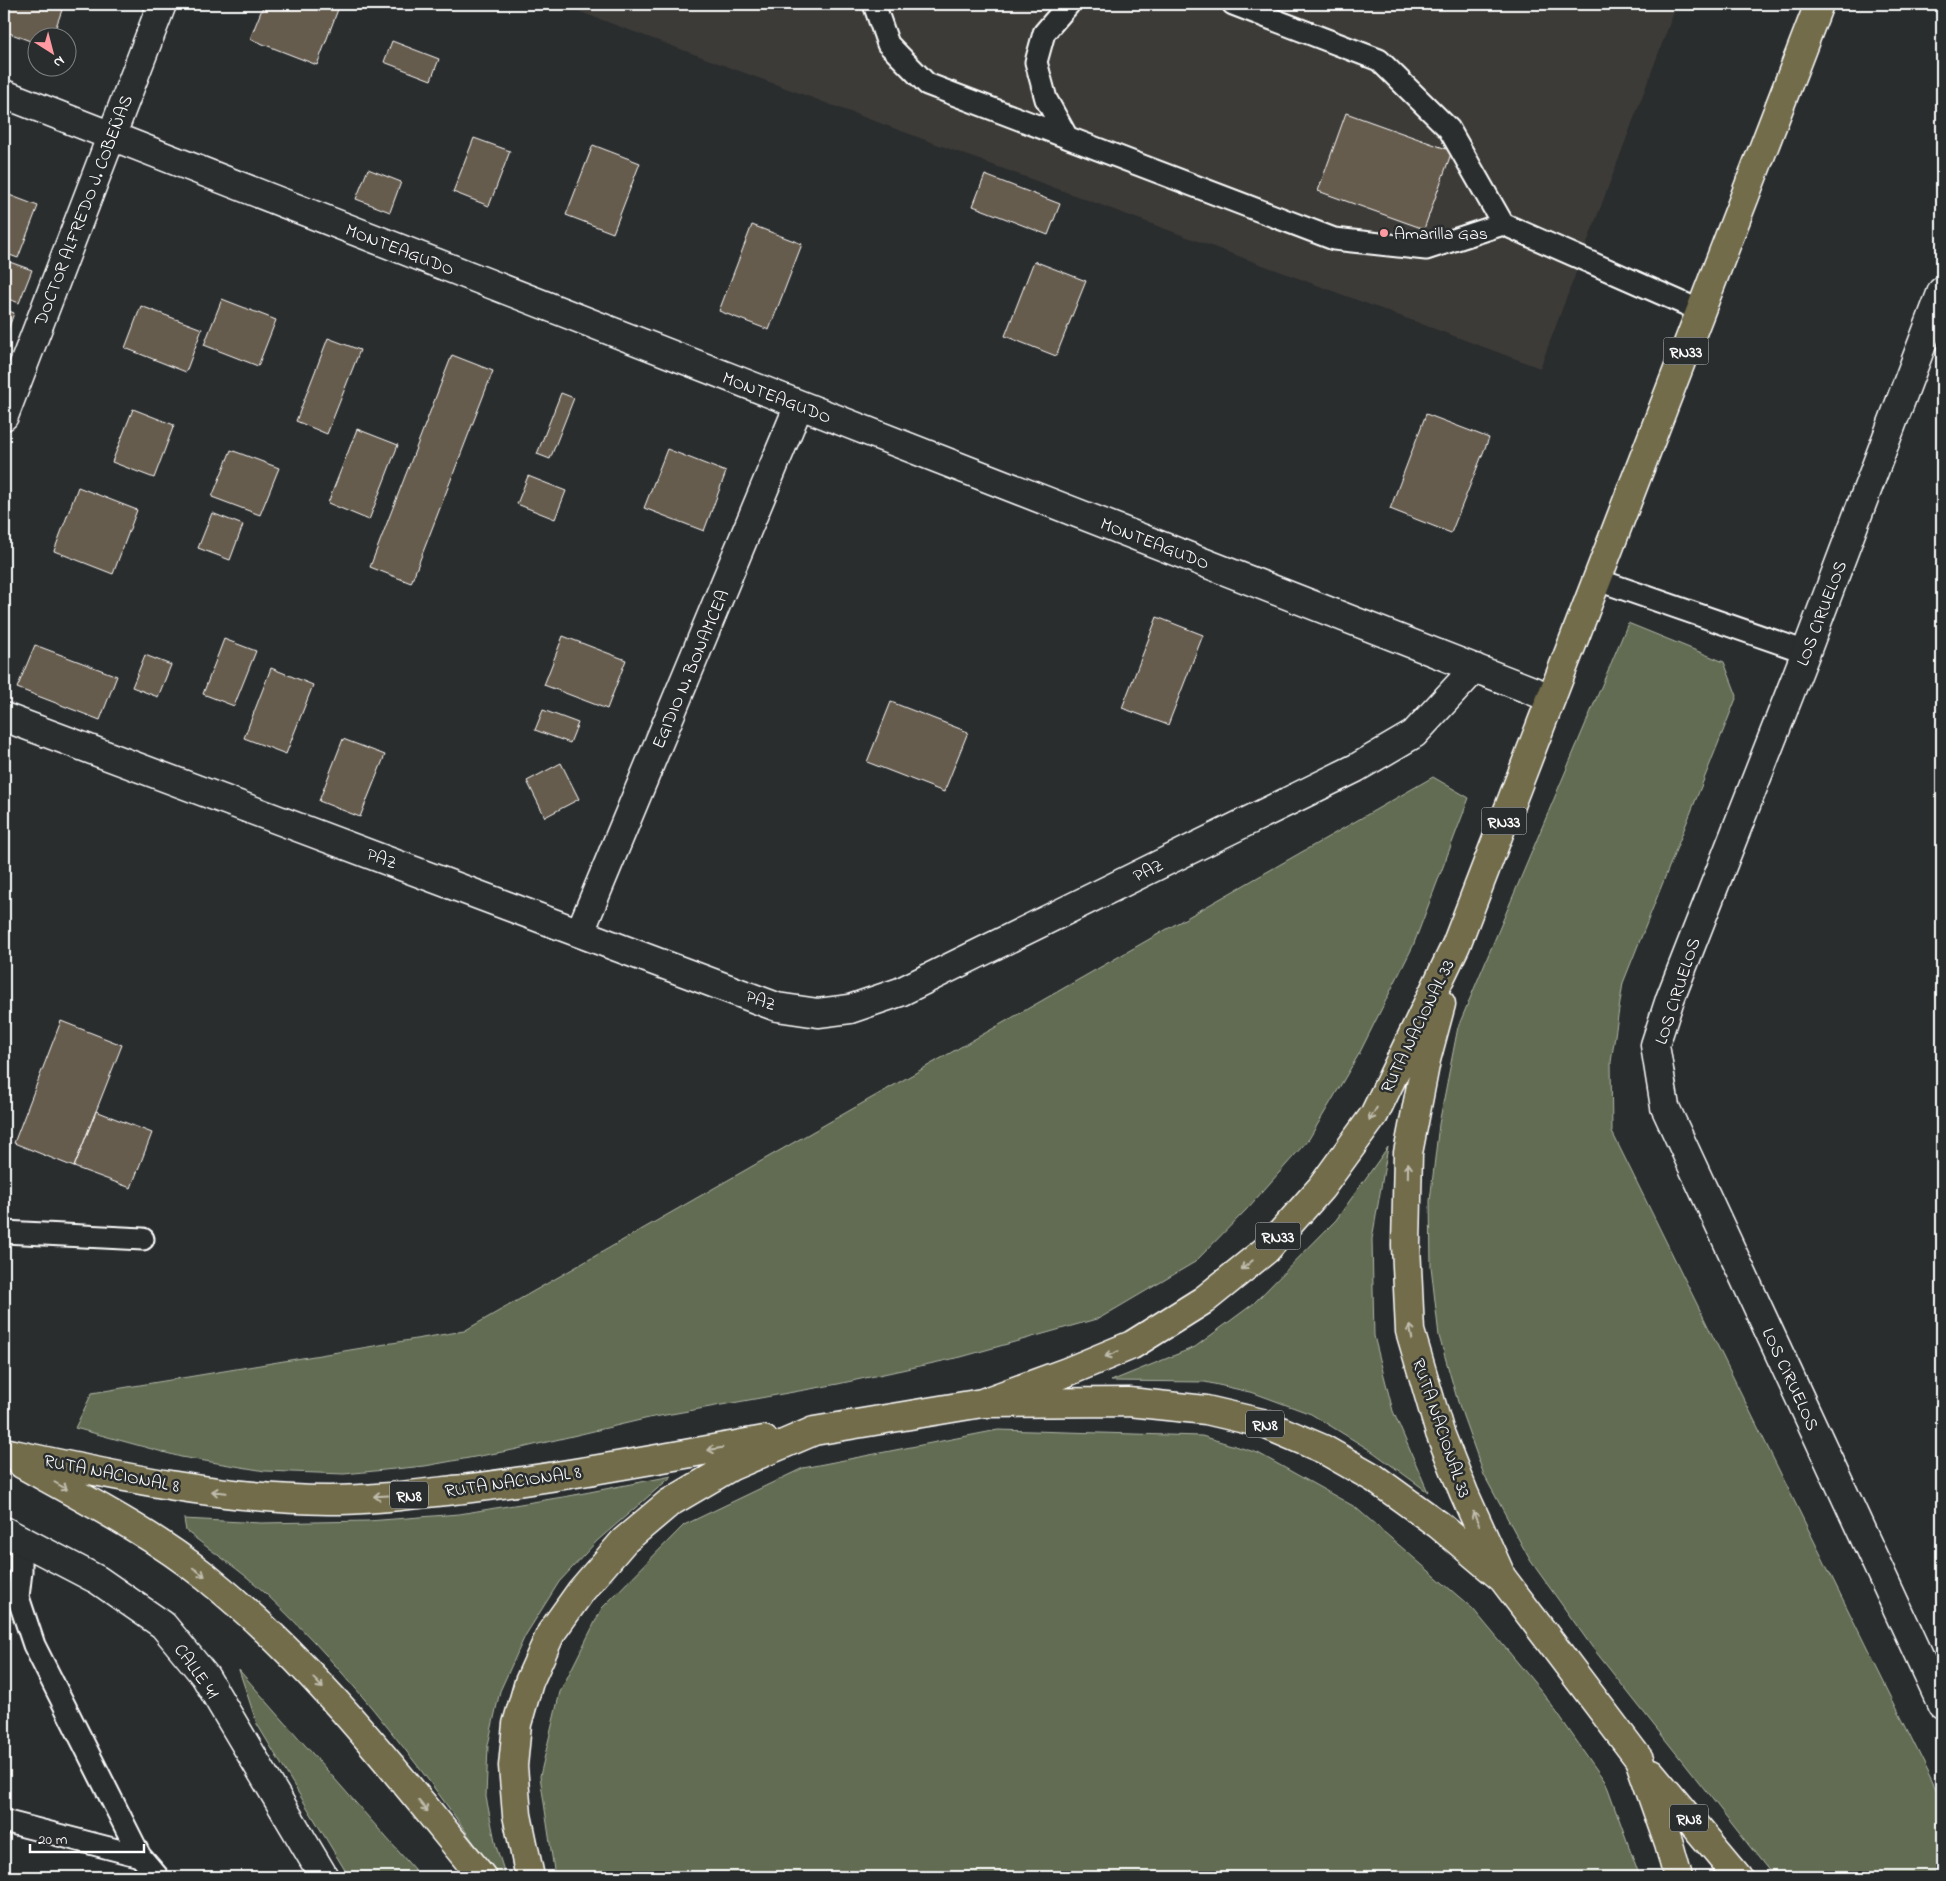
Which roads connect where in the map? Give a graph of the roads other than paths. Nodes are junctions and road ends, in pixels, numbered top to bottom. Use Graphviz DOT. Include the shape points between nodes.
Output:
graph roads {
  1 [pos="162,4"];
  2 [pos="874,4"];
  3 [pos="1069,4"];
  4 [pos="1233,4"];
  5 [pos="1819,4"];
  6 [pos="4,94"];
  7 [pos="111,137"];
  8 [pos="1067,137"];
  9 [pos="1504,224"];
  10 [pos="1942,291"];
  11 [pos="1701,311"];
  12 [pos="799,406"];
  13 [pos="4,416"];
  14 [pos="1598,580"];
  15 [pos="1806,652"];
  16 [pos="1474,668"];
  17 [pos="1551,698"];
  18 [pos="4,717"];
  19 [pos="580,932"];
  20 [pos="1456,945"];
  21 [pos="4,1232"];
  22 [pos="143,1239"];
  23 [pos="982,1403"];
  24 [pos="814,1431"];
  25 [pos="4,1452"];
  26 [pos="12,1536"];
  27 [pos="1503,1579"];
  28 [pos="11,1601"];
  29 [pos="1942,1705"];
  30 [pos="1639,1759"];
  31 [pos="4,1821"];
  32 [pos="140,1856"];
  33 [pos="158,1877"];
  34 [pos="324,1877"];
  35 [pos="482,1877"];
  36 [pos="530,1877"];
  37 [pos="1678,1877"];
  38 [pos="1738,1877"];
  1 -- 7 [label="street, DOCTOR ALFREDO J. COBEÑAS"];
  2 -- 8 [label="lane" via="888,44 927,84"];
  3 -- 8 [label="lane" via="1044,33 1036,62 1046,99"];
  4 -- 9 [label="lane" via="1379,60 1449,129"];
  5 -- 11 [label="highway, RN33"];
  6 -- 7 [label="street, MONTEAGUDO"];
  7 -- 12 [label="street, MONTEAGUDO"];
  7 -- 13 [label="street, DOCTOR ALFREDO J. COBEÑAS"];
  8 -- 9 [label="lane" via="1334,238 1426,249"];
  9 -- 11 [label="lane"];
  10 -- 15 [label="street, LOS CIRUELOS"];
  11 -- 14 [label="highway, RN33"];
  12 -- 16 [label="street, MONTEAGUDO"];
  12 -- 19 [label="street, EGIDIO N. BONAMCEA"];
  14 -- 15 [label="lane"];
  14 -- 17 [label="highway, RN33"];
  15 -- 29 [label="street, LOS CIRUELOS" via="1673,990 1655,1045 1664,1106"];
  16 -- 17 [label="street, MONTEAGUDO"];
  16 -- 19 [label="street, PAZ" via="1414,734 1356,768 900,992 850,1009 818,1013 777,1007"];
  17 -- 20 [label="highway, RN33"];
  18 -- 19 [label="street, PAZ"];
  20 -- 23 [label="highway, RUTA NACIONAL 33 / RN33, one-way" via="1374,1114 1321,1188 1266,1250 1204,1300 1132,1346"];
  27 -- 20 [label="highway, RUTA NACIONAL 33 / RN33, one-way" via="1440,1433 1410,1331 1406,1244 1408,1153 1426,1060"];
  21 -- 22 [label="lane"];
  23 -- 24 [label="highway, RN8"];
  23 -- 27 [label="highway, RN8" via="1129,1402 1206,1410 1262,1423 1323,1449 1374,1478 1439,1525"];
  24 -- 25 [label="highway, RUTA NACIONAL 8 / RN8, one-way" via="524,1482 422,1494 328,1500 219,1493 121,1477"];
  24 -- 36 [label="highway, RN8" via="732,1466 669,1502 624,1541 581,1591 551,1633 529,1682 518,1724 513,1766 517,1815"];
  25 -- 35 [label="highway, RUTA NACIONAL 8 / RN8, one-way" via="142,1532 205,1576 277,1639 346,1713"];
  26 -- 28 [label="lane"];
  26 -- 34 [label="street, CALLE 41" via="98,1580 163,1625 205,1676"];
  27 -- 30 [label="highway, RN8"];
  28 -- 32 [label="lane"];
  30 -- 37 [label="highway, RN8"];
  30 -- 38 [label="highway, RN8"];
  31 -- 32 [label="lane"];
  32 -- 33 [label="lane"];
}
